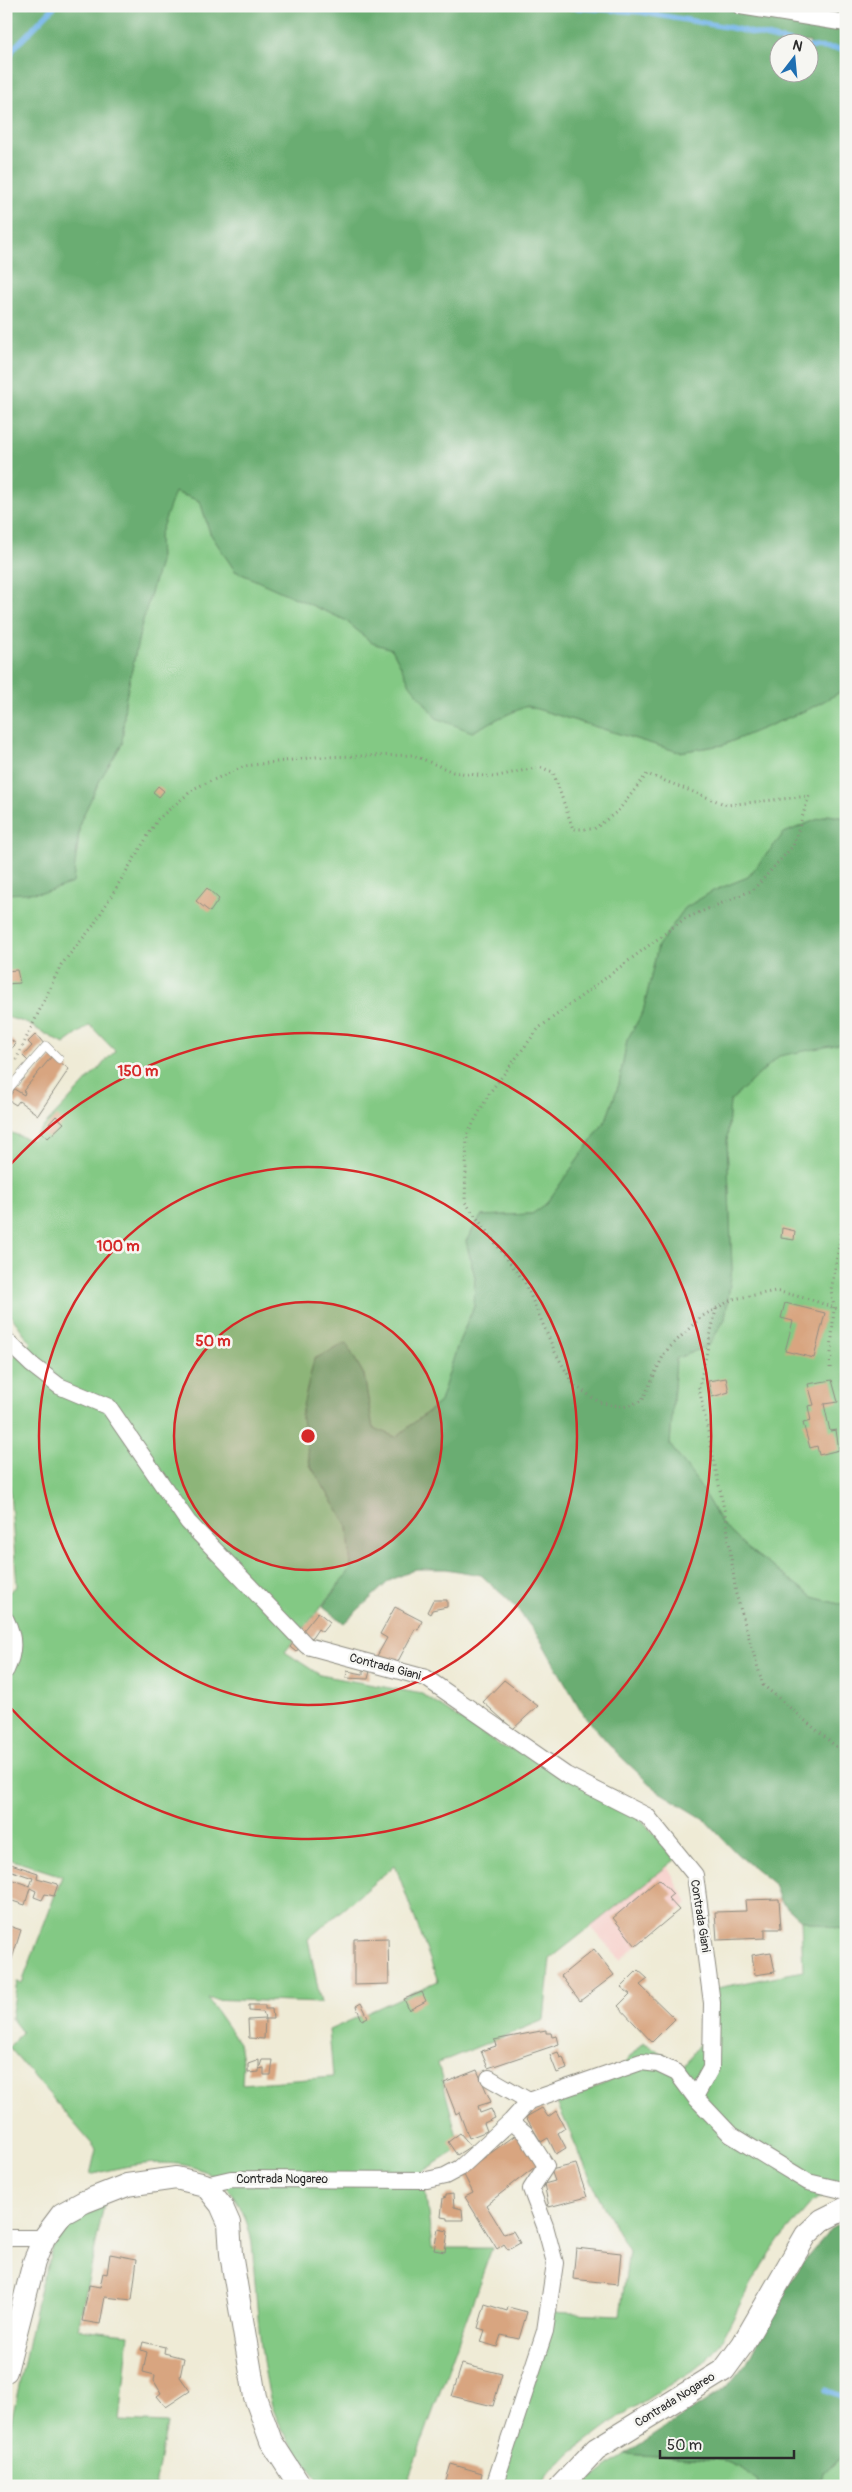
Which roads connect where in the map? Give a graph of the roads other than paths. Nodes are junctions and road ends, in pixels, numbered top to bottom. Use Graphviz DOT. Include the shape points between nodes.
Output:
graph roads {
  1 [pos="740,6"];
  2 [pos="846,23"];
  3 [pos="59,1059"];
  4 [pos="6,1092"];
  5 [pos="6,1340"];
  6 [pos="6,1620"];
  7 [pos="6,1670"];
  8 [pos="489,2078"];
  9 [pos="695,2097"];
  10 [pos="529,2101"];
  11 [pos="512,2121"];
  12 [pos="205,2185"];
  13 [pos="846,2191"];
  14 [pos="846,2208"];
  15 [pos="6,2238"];
  16 [pos="44,2238"];
  17 [pos="6,2371"];
  18 [pos="300,2486"];
  19 [pos="494,2486"];
  20 [pos="561,2486"];
  1 -- 2 [label="street"];
  3 -- 4 [label="lane" via="46,1046"];
  5 -- 9 [label="street, Contrada Giani" via="59,1386 108,1407 188,1522 307,1646 426,1678 566,1775 647,1816 695,1875 712,2003 711,2068"];
  6 -- 7 [label="street" via="14,1647"];
  8 -- 10 [label="street"];
  9 -- 10 [label="street" via="677,2073 658,2064 641,2062"];
  9 -- 13 [label="street" via="731,2135 808,2182"];
  10 -- 11 [label="street, Contrada Nogareo"];
  11 -- 12 [label="street, Contrada Nogareo" via="460,2168 446,2176 426,2180 231,2179"];
  11 -- 19 [label="street" via="525,2133 546,2166 531,2189 555,2263 546,2331"];
  12 -- 16 [label="street" via="176,2178 127,2185 62,2214"];
  12 -- 18 [label="street" via="221,2205 229,2223 255,2397 271,2441"];
  14 -- 20 [label="street, Contrada Nogareo" via="822,2220 806,2235 743,2344 724,2370 596,2449"];
  15 -- 16 [label="street"];
  16 -- 17 [label="street" via="34,2262"];
}
